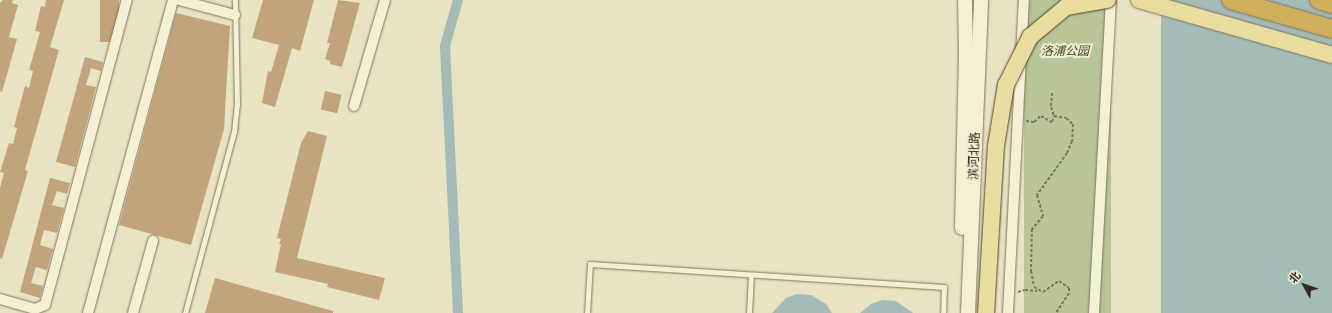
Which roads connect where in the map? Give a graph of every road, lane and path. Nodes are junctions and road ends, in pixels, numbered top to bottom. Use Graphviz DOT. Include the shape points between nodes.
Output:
graph roads {
  1 [pos="127,0"];
  2 [pos="173,0"];
  3 [pos="179,0"];
  4 [pos="235,0"];
  5 [pos="385,0"];
  6 [pos="965,0"];
  7 [pos="981,0"];
  8 [pos="1024,0"];
  9 [pos="1107,0"];
  10 [pos="1111,0"];
  11 [pos="1139,0"];
  12 [pos="1231,0"];
  13 [pos="1319,0"];
  14 [pos="1332,4"];
  15 [pos="235,15"];
  16 [pos="1332,29"];
  17 [pos="1332,55"];
  18 [pos="1052,93"];
  19 [pos="354,106"];
  20 [pos="1054,116"];
  21 [pos="1018,120"];
  22 [pos="153,242"];
  23 [pos="751,275"];
  24 [pos="1038,291"];
  25 [pos="0,299"];
  26 [pos="1008,299"];
  27 [pos="88,313"];
  28 [pos="133,313"];
  29 [pos="185,313"];
  30 [pos="587,313"];
  31 [pos="749,313"];
  32 [pos="943,313"];
  33 [pos="958,313"];
  34 [pos="968,313"];
  35 [pos="986,313"];
  36 [pos="1008,313"];
  37 [pos="1056,313"];
  38 [pos="1094,313"];
  1 -- 25 [label="street" via="45,305 35,309"];
  2 -- 27 [label="street"];
  3 -- 15 [label="street"];
  4 -- 15 [label="lane"];
  5 -- 19 [label="street"];
  6 -- 33 [label="main road, 滨河北路" via="966,55"];
  7 -- 34 [label="main road, 滨河北路"];
  8 -- 21 [label="street"];
  9 -- 35 [label="main road, bridge" via="1066,7 1030,37 1006,85 996,146"];
  10 -- 38 [label="street"];
  11 -- 17 [label="main road"];
  12 -- 16 [label="highway"];
  13 -- 14 [label="highway"];
  15 -- 29 [label="lane" via="237,104 234,132"];
  18 -- 20 [label="path" via="1051,107"];
  20 -- 21 [label="path" via="1052,122 1042,116 1034,122"];
  20 -- 24 [label="path" via="1066,118 1074,124 1067,153 1037,196 1043,216 1032,229 1031,271 1034,287"];
  21 -- 26 [label="street"];
  22 -- 28 [label="street"];
  23 -- 30 [label="lane" via="590,264"];
  23 -- 31 [label="lane"];
  23 -- 32 [label="lane" via="944,288"];
  24 -- 26 [label="path" via="1025,290"];
  24 -- 37 [label="path" via="1043,292 1059,281 1065,282 1069,293"];
  26 -- 36 [label="street"];
}
